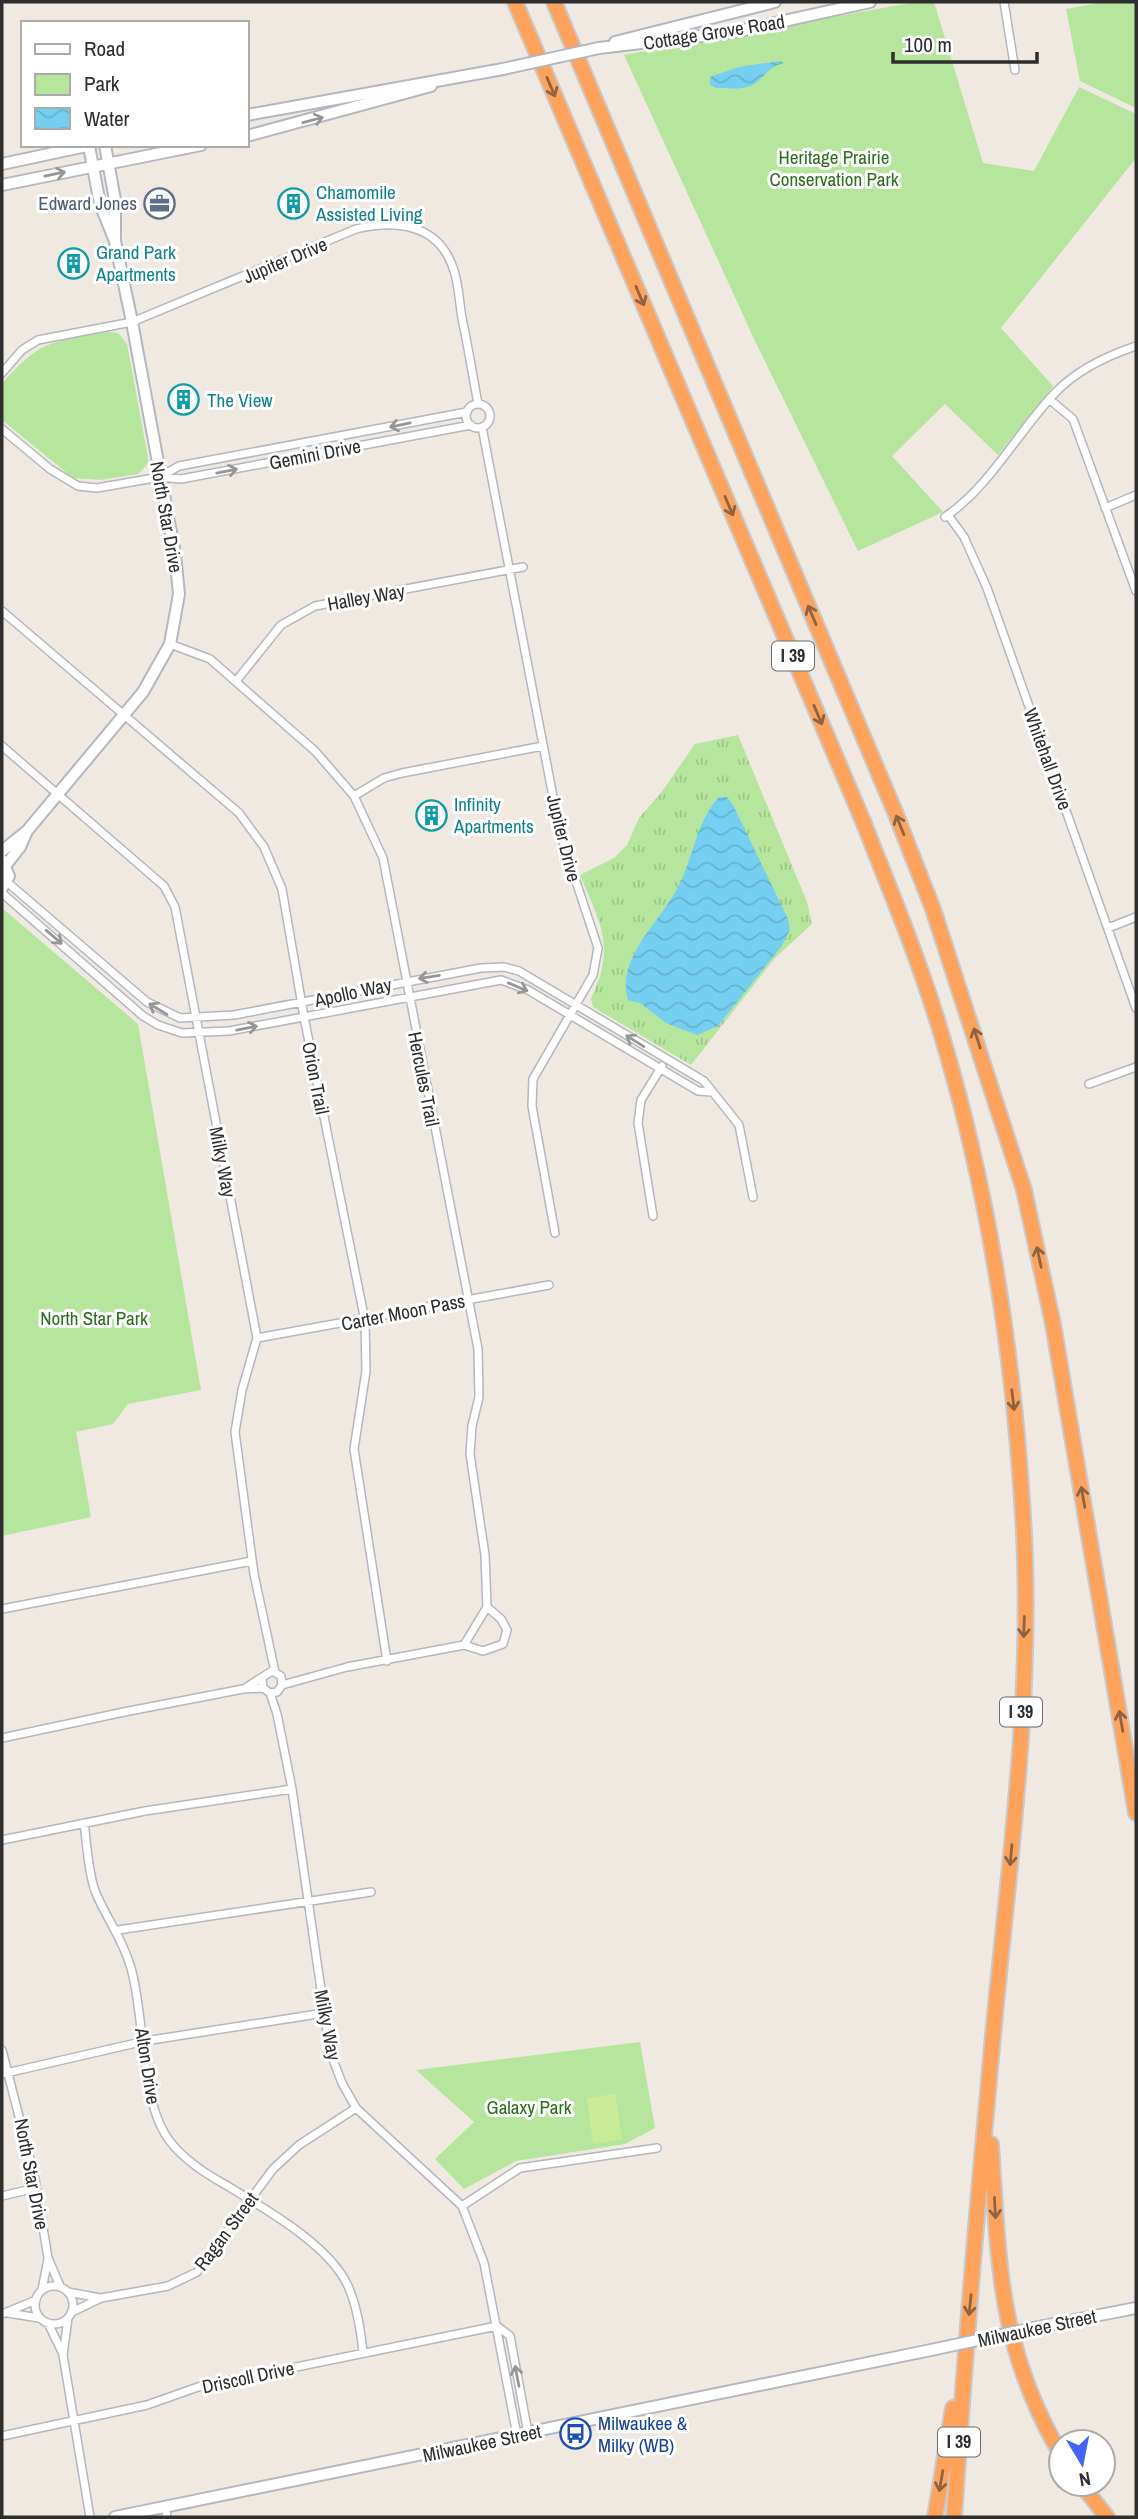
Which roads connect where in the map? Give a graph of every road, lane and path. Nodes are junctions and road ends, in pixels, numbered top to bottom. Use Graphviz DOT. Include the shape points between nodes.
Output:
graph roads {
  1 [pos="515,2"];
  2 [pos="554,2"];
  3 [pos="775,2"];
  4 [pos="870,2"];
  5 [pos="1004,2"];
  6 [pos="599,48"];
  7 [pos="1015,70"];
  8 [pos="467,76"];
  9 [pos="248,115"];
  10 [pos="248,136"];
  11 [pos="85,147"];
  12 [pos="90,147"];
  13 [pos="105,147"];
  14 [pos="191,147"];
  15 [pos="108,163"];
  16 [pos="2,164"];
  17 [pos="93,166"];
  18 [pos="2,185"];
  19 [pos="115,241"];
  20 [pos="132,322"];
  21 [pos="1136,346"];
  22 [pos="2,373"];
  23 [pos="1049,399"];
  24 [pos="478,404"];
  25 [pos="467,412"];
  26 [pos="471,425"];
  27 [pos="482,427"];
  28 [pos="2,429"];
  29 [pos="160,477"];
  30 [pos="1136,495"];
  31 [pos="1105,508"];
  32 [pos="523,568"];
  33 [pos="509,570"];
  34 [pos="1136,591"];
  35 [pos="2,611"];
  36 [pos="170,644"];
  37 [pos="237,680"];
  38 [pos="121,716"];
  39 [pos="2,746"];
  40 [pos="543,746"];
  41 [pos="58,795"];
  42 [pos="354,796"];
  43 [pos="27,831"];
  44 [pos="2,851"];
  45 [pos="4,862"];
  46 [pos="4,888"];
  47 [pos="1136,917"];
  48 [pos="1108,928"];
  49 [pos="405,981"];
  50 [pos="408,996"];
  51 [pos="301,1003"];
  52 [pos="576,1004"];
  53 [pos="1136,1008"];
  54 [pos="569,1016"];
  55 [pos="304,1017"];
  56 [pos="195,1019"];
  57 [pos="198,1033"];
  58 [pos="666,1060"];
  59 [pos="1136,1067"];
  60 [pos="660,1070"];
  61 [pos="1089,1084"];
  62 [pos="711,1092"];
  63 [pos="753,1197"];
  64 [pos="653,1216"];
  65 [pos="555,1233"];
  66 [pos="549,1285"];
  67 [pos="468,1299"];
  68 [pos="365,1321"];
  69 [pos="257,1338"];
  70 [pos="252,1561"];
  71 [pos="486,1607"];
  72 [pos="2,1609"];
  73 [pos="464,1645"];
  74 [pos="387,1661"];
  75 [pos="275,1673"];
  76 [pos="305,1677"];
  77 [pos="262,1679"];
  78 [pos="243,1689"];
  79 [pos="273,1689"];
  80 [pos="2,1738"];
  81 [pos="292,1789"];
  82 [pos="1136,1811"];
  83 [pos="84,1823"];
  84 [pos="2,1840"];
  85 [pos="371,1892"];
  86 [pos="308,1902"];
  87 [pos="118,1930"];
  88 [pos="324,2013"];
  89 [pos="145,2041"];
  90 [pos="2,2050"];
  91 [pos="5,2073"];
  92 [pos="988,2091"];
  93 [pos="356,2108"];
  94 [pos="657,2148"];
  95 [pos="36,2188"];
  96 [pos="2,2196"];
  97 [pos="250,2200"];
  98 [pos="462,2206"];
  99 [pos="48,2258"];
  100 [pos="60,2286"];
  101 [pos="42,2290"];
  102 [pos="68,2292"];
  103 [pos="101,2298"];
  104 [pos="36,2300"];
  105 [pos="1136,2308"];
  106 [pos="4,2314"];
  107 [pos="70,2315"];
  108 [pos="39,2318"];
  109 [pos="48,2323"];
  110 [pos="497,2327"];
  111 [pos="363,2353"];
  112 [pos="64,2355"];
  113 [pos="964,2366"];
  114 [pos="75,2421"];
  115 [pos="1047,2429"];
  116 [pos="523,2434"];
  117 [pos="2,2436"];
  118 [pos="1092,2498"];
  119 [pos="166,2511"];
  120 [pos="90,2517"];
  121 [pos="115,2517"];
  122 [pos="934,2517"];
  123 [pos="954,2517"];
  124 [pos="1108,2517"];
  1 -- 92 [label="highway, I 39, one-way" via="863,821 938,1024 970,1143 1004,1322 1024,1537 1023,1678 1015,1802"];
  82 -- 2 [label="highway, I 39, one-way" via="1054,1324 1024,1190 985,1062 895,812"];
  3 -- 6 [label="street, Cottage Grove Road"];
  4 -- 6 [label="street, Cottage Grove Road" via="734,32"];
  5 -- 7 [label="street"];
  6 -- 8 [label="street, Cottage Grove Road, bridge"];
  8 -- 9 [label="street, Cottage Grove Road"];
  10 -- 8 [label="street, Cottage Grove Road, one-way"];
  11 -- 16 [label="street"];
  12 -- 17 [label="street, North Star Drive"];
  13 -- 15 [label="street, North Star Drive"];
  14 -- 15 [label="street"];
  15 -- 17 [label="street"];
  15 -- 19 [label="street, North Star Drive" via="115,200"];
  18 -- 17 [label="street, one-way"];
  17 -- 19 [label="street, North Star Drive" via="100,204"];
  19 -- 20 [label="street, North Star Drive"];
  20 -- 22 [label="street, Jupiter Drive" via="38,340"];
  20 -- 24 [label="street, Jupiter Drive" via="356,229 382,223 405,225 424,231 452,264"];
  20 -- 29 [label="street, North Star Drive"];
  21 -- 23 [label="street" via="1090,366"];
  23 -- 31 [label="street" via="1073,419"];
  23 -- 48 [label="street, Whitehall Drive" via="983,483 946,516 964,537 987,589"];
  24 -- 25 [label="street"];
  24 -- 27 [label="street" via="485,406 490,416"];
  25 -- 26 [label="street"];
  25 -- 29 [label="street, Gemini Drive, one-way" via="180,466"];
  26 -- 27 [label="street"];
  29 -- 26 [label="street, Gemini Drive, one-way" via="181,480"];
  27 -- 33 [label="street, Jupiter Drive"];
  28 -- 29 [label="street, Gemini Drive" via="78,486 97,488"];
  29 -- 36 [label="street, North Star Drive" via="178,574"];
  30 -- 31 [label="street"];
  31 -- 34 [label="street"];
  32 -- 33 [label="street, Halley Way"];
  33 -- 37 [label="street, Halley Way" via="315,606 281,625"];
  33 -- 40 [label="street, Jupiter Drive"];
  35 -- 38 [label="street, Orion Trail"];
  36 -- 37 [label="street, Hercules Trail" via="210,659"];
  36 -- 38 [label="street, North Star Drive" via="144,692"];
  37 -- 42 [label="street, Hercules Trail" via="315,751"];
  38 -- 41 [label="street, North Star Drive"];
  38 -- 51 [label="street, Orion Trail" via="239,813 264,847 282,888"];
  39 -- 41 [label="street, Milky Way"];
  40 -- 42 [label="street" via="402,773"];
  40 -- 52 [label="street, Jupiter Drive" via="564,850 598,948 593,975"];
  41 -- 43 [label="street, North Star Drive"];
  41 -- 56 [label="street, Milky Way" via="169,891"];
  42 -- 49 [label="street, Hercules Trail" via="383,858"];
  43 -- 44 [label="street, North Star Drive"];
  43 -- 45 [label="street, North Star Drive" via="20,847"];
  45 -- 46 [label="street"];
  56 -- 46 [label="street, Apollo Way, one-way" via="170,1016 147,1003"];
  46 -- 57 [label="street, Apollo Way, one-way" via="143,1016 178,1032"];
  47 -- 48 [label="street"];
  48 -- 53 [label="street, Whitehall Drive"];
  49 -- 50 [label="street, Hercules Trail"];
  49 -- 51 [label="street, Apollo Way"];
  52 -- 49 [label="street, Apollo Way, one-way" via="511,968 481,968"];
  50 -- 54 [label="street, Apollo Way, one-way" via="501,980 518,985"];
  50 -- 55 [label="street, Apollo Way"];
  50 -- 67 [label="street, Hercules Trail"];
  51 -- 55 [label="street, Orion Trail"];
  51 -- 56 [label="street, Apollo Way"];
  52 -- 54 [label="street, Jupiter Drive"];
  58 -- 52 [label="street, Apollo Way, one-way"];
  54 -- 60 [label="street, Apollo Way"];
  54 -- 65 [label="street, Jupiter Drive" via="533,1079 532,1107"];
  57 -- 55 [label="street, Apollo Way, one-way"];
  55 -- 68 [label="street, Orion Trail"];
  56 -- 57 [label="street, Milky Way"];
  57 -- 69 [label="street, Milky Way"];
  58 -- 60 [label="street"];
  58 -- 62 [label="street, Apollo Way" via="705,1081"];
  59 -- 61 [label="street"];
  60 -- 62 [label="street, Apollo Way" via="698,1091"];
  60 -- 64 [label="street" via="641,1100 638,1123"];
  62 -- 63 [label="street, Apollo Way" via="739,1125"];
  66 -- 67 [label="street, Carter Moon Pass"];
  67 -- 68 [label="street, Carter Moon Pass"];
  67 -- 71 [label="street, Hercules Trail" via="480,1375 470,1454 485,1555"];
  68 -- 69 [label="street, Carter Moon Pass"];
  68 -- 74 [label="street, Orion Trail" via="366,1371 355,1450"];
  69 -- 70 [label="street, Milky Way" via="235,1432"];
  70 -- 72 [label="street"];
  70 -- 75 [label="street, Milky Way"];
  71 -- 73 [label="street"];
  71 -- 73 [label="street" via="502,1619 507,1630 503,1644 483,1651"];
  73 -- 74 [label="street"];
  74 -- 76 [label="street"];
  75 -- 76 [label="street"];
  75 -- 77 [label="street"];
  75 -- 79 [label="street, Milky Way"];
  76 -- 79 [label="street"];
  77 -- 78 [label="street"];
  77 -- 79 [label="street"];
  78 -- 79 [label="street"];
  78 -- 80 [label="street"];
  79 -- 81 [label="street, Milky Way"];
  81 -- 83 [label="street"];
  81 -- 86 [label="street, Milky Way"];
  83 -- 84 [label="street"];
  83 -- 87 [label="street, Alton Drive" via="94,1888 106,1917"];
  85 -- 86 [label="street"];
  86 -- 87 [label="street"];
  86 -- 88 [label="street, Milky Way"];
  87 -- 89 [label="street, Alton Drive"];
  88 -- 89 [label="street"];
  88 -- 93 [label="street, Milky Way" via="330,2052"];
  89 -- 91 [label="street"];
  89 -- 97 [label="street, Alton Drive" via="152,2095 165,2134 205,2174"];
  90 -- 91 [label="street, North Star Drive"];
  91 -- 95 [label="street, North Star Drive"];
  92 -- 113 [label="highway, I 39, one-way"];
  92 -- 115 [label="highway, one-way" via="1004,2305 1018,2364"];
  93 -- 97 [label="street, Ragan Street" via="299,2145"];
  93 -- 98 [label="street, Milky Way"];
  94 -- 98 [label="street" via="520,2168"];
  95 -- 96 [label="street"];
  95 -- 99 [label="street, North Star Drive"];
  97 -- 103 [label="street, Ragan Street" via="197,2272 168,2286"];
  97 -- 111 [label="street, Alton Drive" via="327,2258 347,2285"];
  98 -- 110 [label="street, Milky Way" via="484,2263"];
  99 -- 100 [label="street, North Star Drive"];
  99 -- 101 [label="street, North Star Drive"];
  100 -- 101 [label="street"];
  100 -- 102 [label="street"];
  101 -- 104 [label="street"];
  102 -- 103 [label="street"];
  102 -- 107 [label="street" via="73,2301"];
  103 -- 107 [label="street, Ragan Street"];
  104 -- 106 [label="street"];
  104 -- 108 [label="street"];
  105 -- 116 [label="street, Milwaukee Street, bridge"];
  106 -- 108 [label="street"];
  107 -- 109 [label="street" via="59,2324"];
  107 -- 112 [label="street"];
  108 -- 109 [label="street"];
  109 -- 112 [label="street"];
  110 -- 111 [label="street, Driscoll Drive"];
  110 -- 116 [label="street, Milky Way"];
  111 -- 114 [label="street, Driscoll Drive" via="198,2387 147,2405"];
  112 -- 114 [label="street"];
  113 -- 122 [label="highway, one-way"];
  113 -- 123 [label="highway, I 39"];
  114 -- 117 [label="street, Driscoll Drive"];
  114 -- 120 [label="street"];
  116 -- 119 [label="street, Milwaukee Street"];
  118 -- 124 [label="highway"];
  119 -- 121 [label="street, Milwaukee Street"];
}
